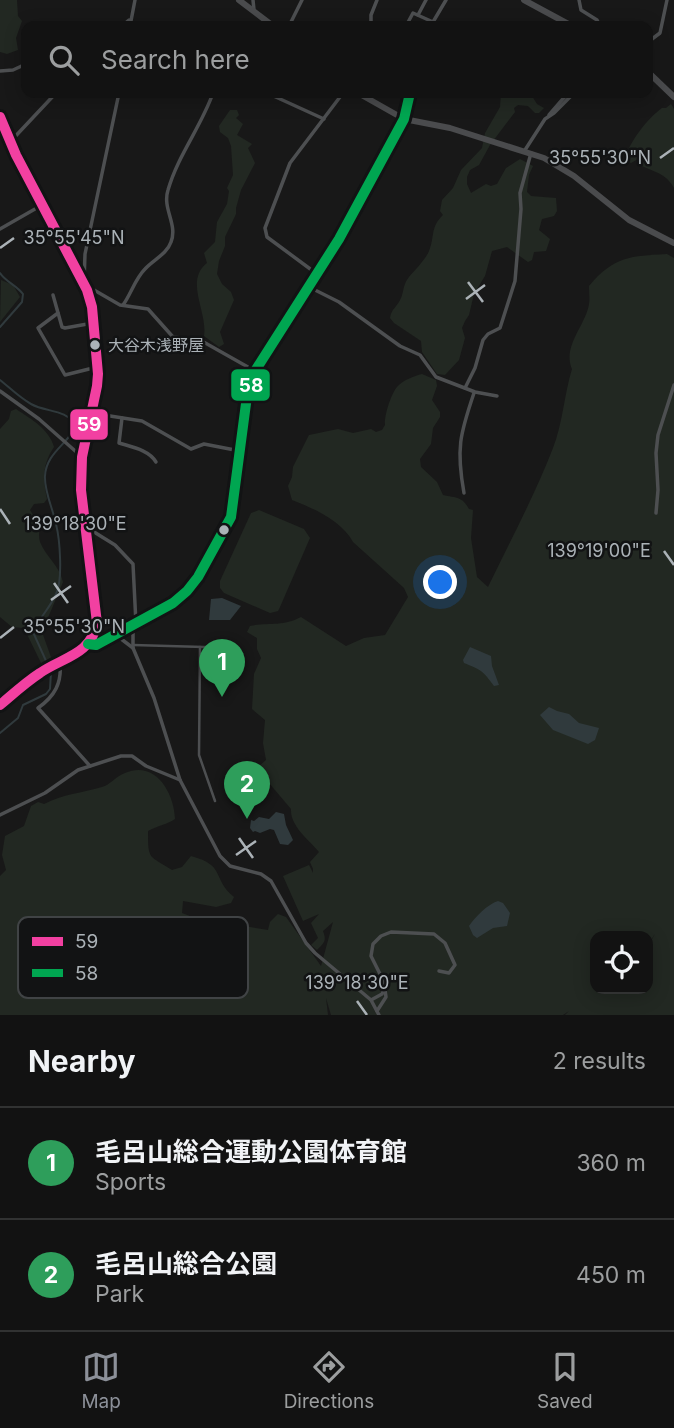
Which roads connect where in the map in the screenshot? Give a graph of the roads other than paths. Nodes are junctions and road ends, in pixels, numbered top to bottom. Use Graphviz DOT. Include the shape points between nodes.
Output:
graph roads {
  1 [pos="135,0"];
  2 [pos="239,0"];
  3 [pos="253,0"];
  4 [pos="302,0"];
  5 [pos="377,0"];
  6 [pos="426,0"];
  7 [pos="524,0"];
  8 [pos="579,0"];
  9 [pos="667,0"];
  10 [pos="444,1"];
  11 [pos="254,9"];
  12 [pos="418,15"];
  13 [pos="131,18"];
  14 [pos="128,21"];
  15 [pos="131,21"];
  16 [pos="267,21"];
  17 [pos="292,21"];
  18 [pos="371,21"];
  19 [pos="409,21"];
  20 [pos="428,21"];
  21 [pos="434,21"];
  22 [pos="563,21"];
  23 [pos="598,21"];
  24 [pos="653,38"];
  25 [pos="21,66"];
  26 [pos="0,71"];
  27 [pos="653,77"];
  28 [pos="674,97"];
  29 [pos="51,98"];
  30 [pos="118,98"];
  31 [pos="211,98"];
  32 [pos="278,98"];
  33 [pos="339,98"];
  34 [pos="367,98"];
  35 [pos="409,98"];
  36 [pos="563,98"];
  37 [pos="569,98"];
  38 [pos="0,117"];
  39 [pos="545,118"];
  40 [pos="324,119"];
  41 [pos="404,119"];
  42 [pos="9,142"];
  43 [pos="528,152"];
  44 [pos="42,205"];
  45 [pos="0,229"];
  46 [pos="674,243"];
  47 [pos="317,274"];
  48 [pos="84,282"];
  49 [pos="309,288"];
  50 [pos="87,290"];
  51 [pos="53,295"];
  52 [pos="123,305"];
  53 [pos="58,313"];
  54 [pos="93,323"];
  55 [pos="97,367"];
  56 [pos="255,371"];
  57 [pos="674,384"];
  58 [pos="465,388"];
  59 [pos="0,391"];
  60 [pos="475,393"];
  61 [pos="497,396"];
  62 [pos="91,413"];
  63 [pos="122,418"];
  64 [pos="241,451"];
  65 [pos="82,457"];
  66 [pos="156,462"];
  67 [pos="464,493"];
  68 [pos="656,513"];
  69 [pos="85,527"];
  70 [pos="134,624"];
  71 [pos="96,631"];
  72 [pos="116,635"];
  73 [pos="110,638"];
  74 [pos="88,644"];
  75 [pos="133,647"];
  76 [pos="200,647"];
  77 [pos="239,648"];
  78 [pos="60,662"];
  79 [pos="0,705"];
  80 [pos="90,766"];
  81 [pos="180,780"];
  82 [pos="215,801"];
  83 [pos="0,814"];
  84 [pos="439,971"];
  85 [pos="385,990"];
  86 [pos="370,1000"];
  87 [pos="378,1013"];
  1 -- 13 [label="street"];
  2 -- 11 [label="main road"];
  3 -- 11 [label="street"];
  4 -- 17 [label="street"];
  5 -- 18 [label="street"];
  6 -- 12 [label="street"];
  7 -- 22 [label="main road"];
  8 -- 23 [label="street" via="581,10"];
  9 -- 24 [label="street" via="660,33"];
  10 -- 21 [label="street"];
  11 -- 16 [label="main road"];
  12 -- 19 [label="street" via="413,13"];
  12 -- 20 [label="street"];
  13 -- 14 [label="street"];
  13 -- 15 [label="street"];
  25 -- 26 [label="street"];
  27 -- 28 [label="main road"];
  29 -- 42 [label="street"];
  30 -- 48 [label="street" via="85,254"];
  31 -- 52 [label="street" via="167,193 172,240 141,274"];
  32 -- 40 [label="street"];
  33 -- 40 [label="street"];
  34 -- 41 [label="main road"];
  35 -- 41 [label="street"];
  36 -- 39 [label="street"];
  37 -- 39 [label="street"];
  38 -- 42 [label="main road"];
  39 -- 43 [label="street"];
  40 -- 47 [label="street" via="290,163 265,234"];
  41 -- 43 [label="main road"];
  41 -- 47 [label="street"];
  42 -- 44 [label="main road"];
  43 -- 46 [label="main road" via="568,172 629,220"];
  43 -- 58 [label="street" via="508,306 500,328 483,340"];
  44 -- 45 [label="street"];
  44 -- 48 [label="main road"];
  47 -- 49 [label="street"];
  48 -- 50 [label="main road"];
  49 -- 56 [label="street"];
  49 -- 58 [label="street" via="339,302 420,355 436,377"];
  50 -- 52 [label="street"];
  50 -- 54 [label="main road"];
  51 -- 53 [label="street"];
  52 -- 56 [label="street" via="148,309 173,337 200,340"];
  53 -- 54 [label="street" via="65,328"];
  53 -- 55 [label="street" via="38,328 65,375"];
  54 -- 55 [label="main road"];
  55 -- 62 [label="main road"];
  56 -- 64 [label="street" via="247,396"];
  57 -- 68 [label="street" via="657,435"];
  58 -- 60 [label="street"];
  59 -- 65 [label="street"];
  60 -- 61 [label="street"];
  60 -- 67 [label="street" via="458,449"];
  62 -- 63 [label="street"];
  62 -- 65 [label="main road"];
  63 -- 64 [label="street" via="147,423 191,449 204,444"];
  63 -- 66 [label="street" via="119,443"];
  64 -- 70 [label="street" via="231,517 198,577 180,598"];
  65 -- 69 [label="main road"];
  69 -- 70 [label="street" via="115,545 134,564"];
  69 -- 71 [label="main road"];
  70 -- 72 [label="street"];
  70 -- 75 [label="street"];
  71 -- 73 [label="street"];
  71 -- 74 [label="main road"];
  72 -- 73 [label="street"];
  72 -- 75 [label="street"];
  73 -- 74 [label="street"];
  74 -- 78 [label="main road"];
  75 -- 76 [label="street"];
  75 -- 81 [label="street"];
  76 -- 77 [label="street"];
  76 -- 82 [label="street" via="199,755"];
  78 -- 79 [label="main road"];
  78 -- 80 [label="street" via="55,693 38,708"];
  80 -- 81 [label="street" via="132,756"];
  80 -- 83 [label="street"];
  81 -- 86 [label="street" via="223,859 271,881 314,953"];
  84 -- 85 [label="street" via="449,973 454,965 440,936 386,933 373,944 371,956"];
  85 -- 86 [label="street"];
  85 -- 87 [label="street"];
  86 -- 87 [label="street"];
}
